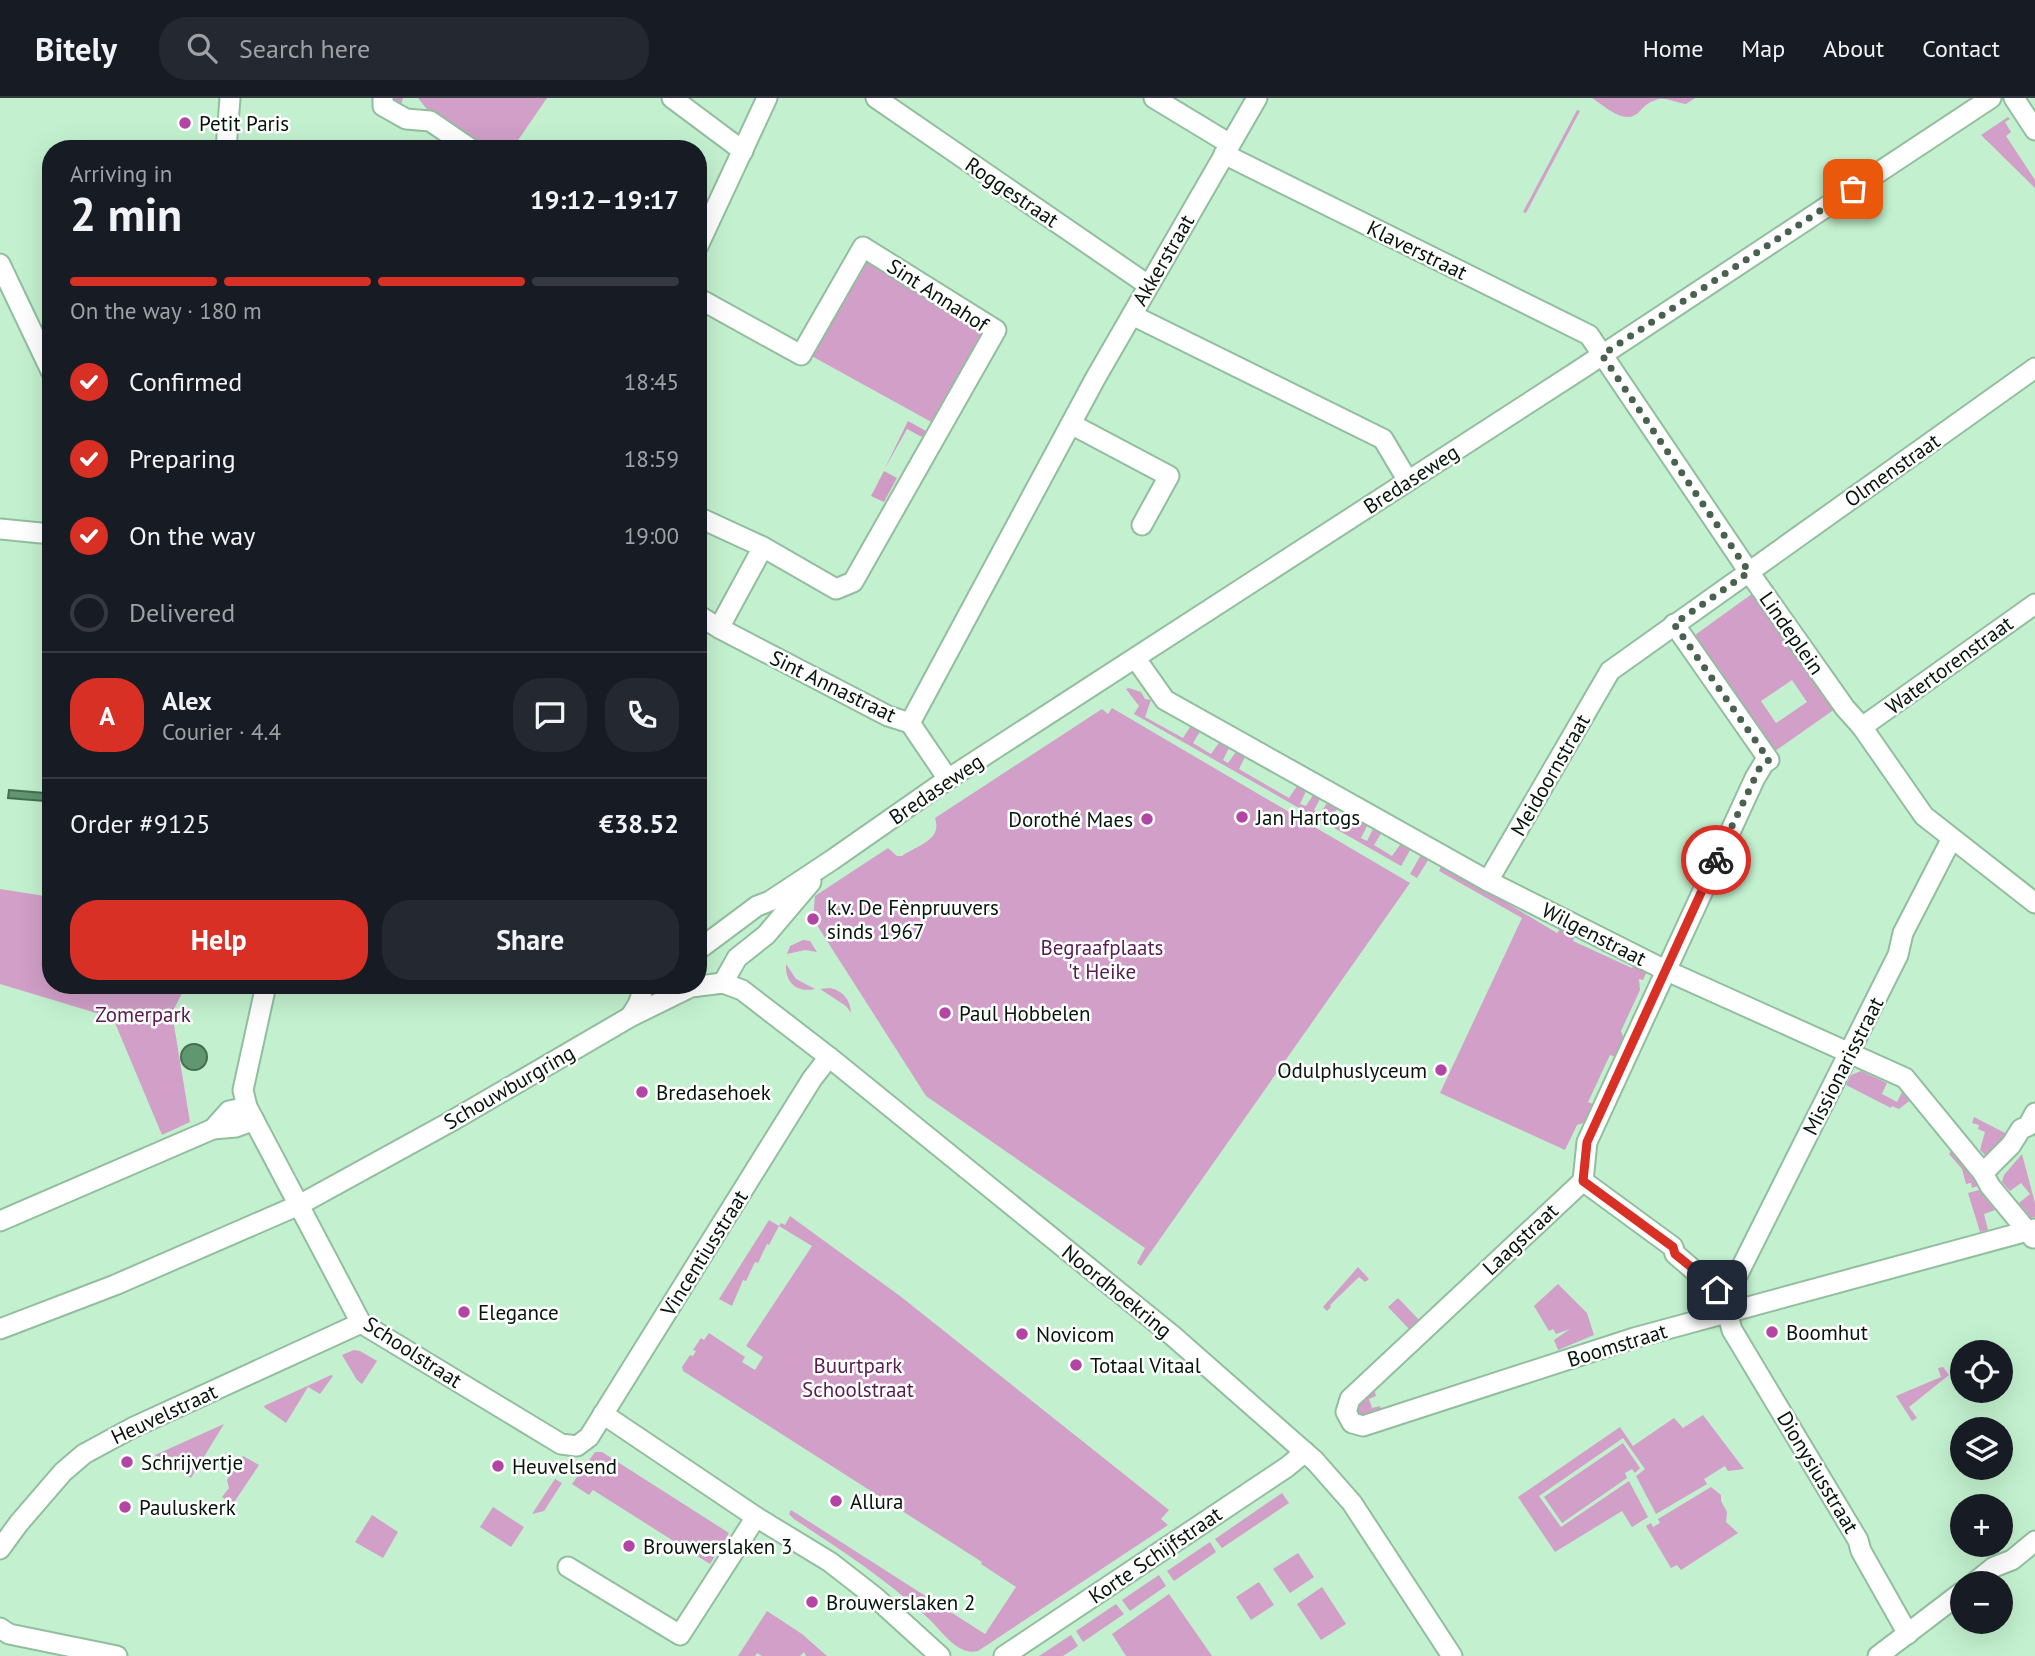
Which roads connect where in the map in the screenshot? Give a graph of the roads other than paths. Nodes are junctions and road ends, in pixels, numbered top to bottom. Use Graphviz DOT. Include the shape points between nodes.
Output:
graph roads {
  1 [pos="230,98"];
  2 [pos="383,98"];
  3 [pos="672,98"];
  4 [pos="767,98"];
  5 [pos="876,98"];
  6 [pos="1154,98"];
  7 [pos="1256,98"];
  8 [pos="1991,98"];
  9 [pos="2014,98"];
  10 [pos="2035,130"];
  11 [pos="229,140"];
  12 [pos="458,140"];
  13 [pos="1227,149"];
  14 [pos="743,151"];
  15 [pos="707,227"];
  16 [pos="0,264"];
  17 [pos="1148,285"];
  18 [pos="707,303"];
  19 [pos="1132,315"];
  20 [pos="42,353"];
  21 [pos="1602,355"];
  22 [pos="2035,368"];
  23 [pos="1071,424"];
  24 [pos="1408,481"];
  25 [pos="707,521"];
  26 [pos="1142,525"];
  27 [pos="0,529"];
  28 [pos="42,533"];
  29 [pos="763,547"];
  30 [pos="1749,572"];
  31 [pos="2035,604"];
  32 [pos="707,621"];
  33 [pos="1674,624"];
  34 [pos="719,628"];
  35 [pos="1136,659"];
  36 [pos="1611,670"];
  37 [pos="910,723"];
  38 [pos="1862,727"];
  39 [pos="948,779"];
  40 [pos="1951,840"];
  41 [pos="832,860"];
  42 [pos="1488,881"];
  43 [pos="769,901"];
  44 [pos="2035,903"];
  45 [pos="707,943"];
  46 [pos="737,958"];
  47 [pos="1665,970"];
  48 [pos="723,983"];
  49 [pos="707,985"];
  50 [pos="264,994"];
  51 [pos="642,994"];
  52 [pos="677,994"];
  53 [pos="630,1017"];
  54 [pos="1850,1053"];
  55 [pos="829,1057"];
  56 [pos="250,1113"];
  57 [pos="2035,1113"];
  58 [pos="1983,1173"];
  59 [pos="1583,1181"];
  60 [pos="299,1205"];
  61 [pos="0,1221"];
  62 [pos="2033,1234"];
  63 [pos="1727,1288"];
  64 [pos="1730,1311"];
  65 [pos="361,1323"];
  66 [pos="0,1329"];
  67 [pos="603,1415"];
  68 [pos="1363,1426"];
  69 [pos="578,1446"];
  70 [pos="1305,1452"];
  71 [pos="756,1517"];
  72 [pos="2035,1541"];
  73 [pos="0,1549"];
  74 [pos="568,1567"];
  75 [pos="1989,1571"];
  76 [pos="1950,1601"];
  77 [pos="0,1628"];
  78 [pos="1908,1634"];
  79 [pos="111,1655"];
  80 [pos="940,1656"];
  81 [pos="1004,1656"];
  82 [pos="1452,1656"];
  83 [pos="1878,1656"];
  1 -- 11 [label="street"];
  2 -- 12 [label="street" via="383,106 406,119 430,121"];
  3 -- 14 [label="street"];
  4 -- 14 [label="street"];
  5 -- 17 [label="street, Roggestraat"];
  6 -- 13 [label="street, Klaverstraat"];
  7 -- 13 [label="street, Akkerstraat"];
  8 -- 21 [label="street, Bredaseweg"];
  9 -- 10 [label="street"];
  13 -- 17 [label="street, Akkerstraat"];
  13 -- 21 [label="street, Klaverstraat" via="1589,335"];
  14 -- 15 [label="street"];
  16 -- 20 [label="street"];
  17 -- 19 [label="street, Akkerstraat"];
  18 -- 29 [label="street, Sint Annahof" via="801,355 863,247 996,330 853,582 836,589"];
  19 -- 23 [label="street, Akkerstraat"];
  19 -- 24 [label="street" via="1383,439"];
  21 -- 24 [label="street, Bredaseweg"];
  21 -- 30 [label="street, Klaverstraat"];
  22 -- 30 [label="street, Olmenstraat"];
  23 -- 26 [label="street" via="1169,476"];
  23 -- 37 [label="street, Akkerstraat"];
  24 -- 35 [label="street, Bredaseweg"];
  25 -- 29 [label="street, Sint Annahof"];
  27 -- 28 [label="street"];
  29 -- 34 [label="street"];
  30 -- 33 [label="street, Lindeplein"];
  30 -- 38 [label="street, Lindeplein"];
  31 -- 38 [label="street, Watertorenstraat"];
  32 -- 34 [label="street, Sint Annastraat"];
  33 -- 36 [label="street, Lindeplein"];
  33 -- 47 [label="street" via="1769,760 1755,778"];
  34 -- 37 [label="street, Sint Annastraat" via="888,716"];
  35 -- 39 [label="street, Bredaseweg"];
  35 -- 42 [label="street, Wilgenstraat" via="1165,700"];
  36 -- 42 [label="street, Meidoornstraat"];
  37 -- 39 [label="street, Sint Annastraat"];
  38 -- 40 [label="street, Lindeplein" via="1924,816"];
  39 -- 41 [label="street, Bredaseweg"];
  40 -- 44 [label="street, Lindeplein"];
  40 -- 54 [label="street, Missionarisstraat" via="1903,933 1898,955"];
  41 -- 43 [label="street, Bredaseweg"];
  41 -- 46 [label="street, Bredaseweg" via="766,935"];
  42 -- 47 [label="street, Wilgenstraat"];
  43 -- 45 [label="street"];
  43 -- 46 [label="street" via="743,934"];
  46 -- 48 [label="street, Bredaseweg"];
  47 -- 54 [label="street, Wilgenstraat"];
  47 -- 59 [label="street" via="1587,1142"];
  48 -- 49 [label="street, Schouwburgring"];
  48 -- 55 [label="street, Noordhoekring" via="742,990"];
  50 -- 56 [label="street" via="243,1090"];
  51 -- 53 [label="street"];
  52 -- 53 [label="street, Schouwburgring"];
  53 -- 60 [label="street, Schouwburgring"];
  54 -- 58 [label="street, Wilgenstraat" via="1905,1078"];
  54 -- 63 [label="street, Missionarisstraat"];
  55 -- 67 [label="street, Vincentiusstraat"];
  55 -- 70 [label="street, Noordhoekring" via="1173,1336"];
  56 -- 60 [label="street"];
  56 -- 61 [label="street" via="229,1111 213,1129"];
  57 -- 58 [label="street"];
  58 -- 62 [label="street, Wilgenstraat"];
  59 -- 63 [label="street" via="1673,1247 1707,1283 1717,1290"];
  59 -- 68 [label="street, Laagstraat" via="1350,1399 1348,1416"];
  60 -- 65 [label="street, Schoolstraat"];
  60 -- 66 [label="street, Schouwburgring"];
  62 -- 64 [label="street, Boomstraat"];
  63 -- 64 [label="street, Dionysiusstraat"];
  64 -- 68 [label="street, Boomstraat"];
  64 -- 78 [label="street, Dionysiusstraat" via="1732,1330 1858,1540"];
  65 -- 69 [label="street, Schoolstraat" via="561,1444"];
  65 -- 73 [label="street, Heuvelstraat" via="84,1454 63,1472"];
  67 -- 69 [label="street, Vincentiusstraat"];
  67 -- 71 [label="street"];
  70 -- 81 [label="street, Korte Schijfstraat"];
  70 -- 82 [label="street, Noordhoekring" via="1352,1503"];
  71 -- 74 [label="street" via="680,1635"];
  71 -- 80 [label="street" via="866,1590"];
  72 -- 75 [label="street"];
  76 -- 78 [label="street"];
  77 -- 79 [label="street" via="9,1634"];
  78 -- 83 [label="street"];
}
